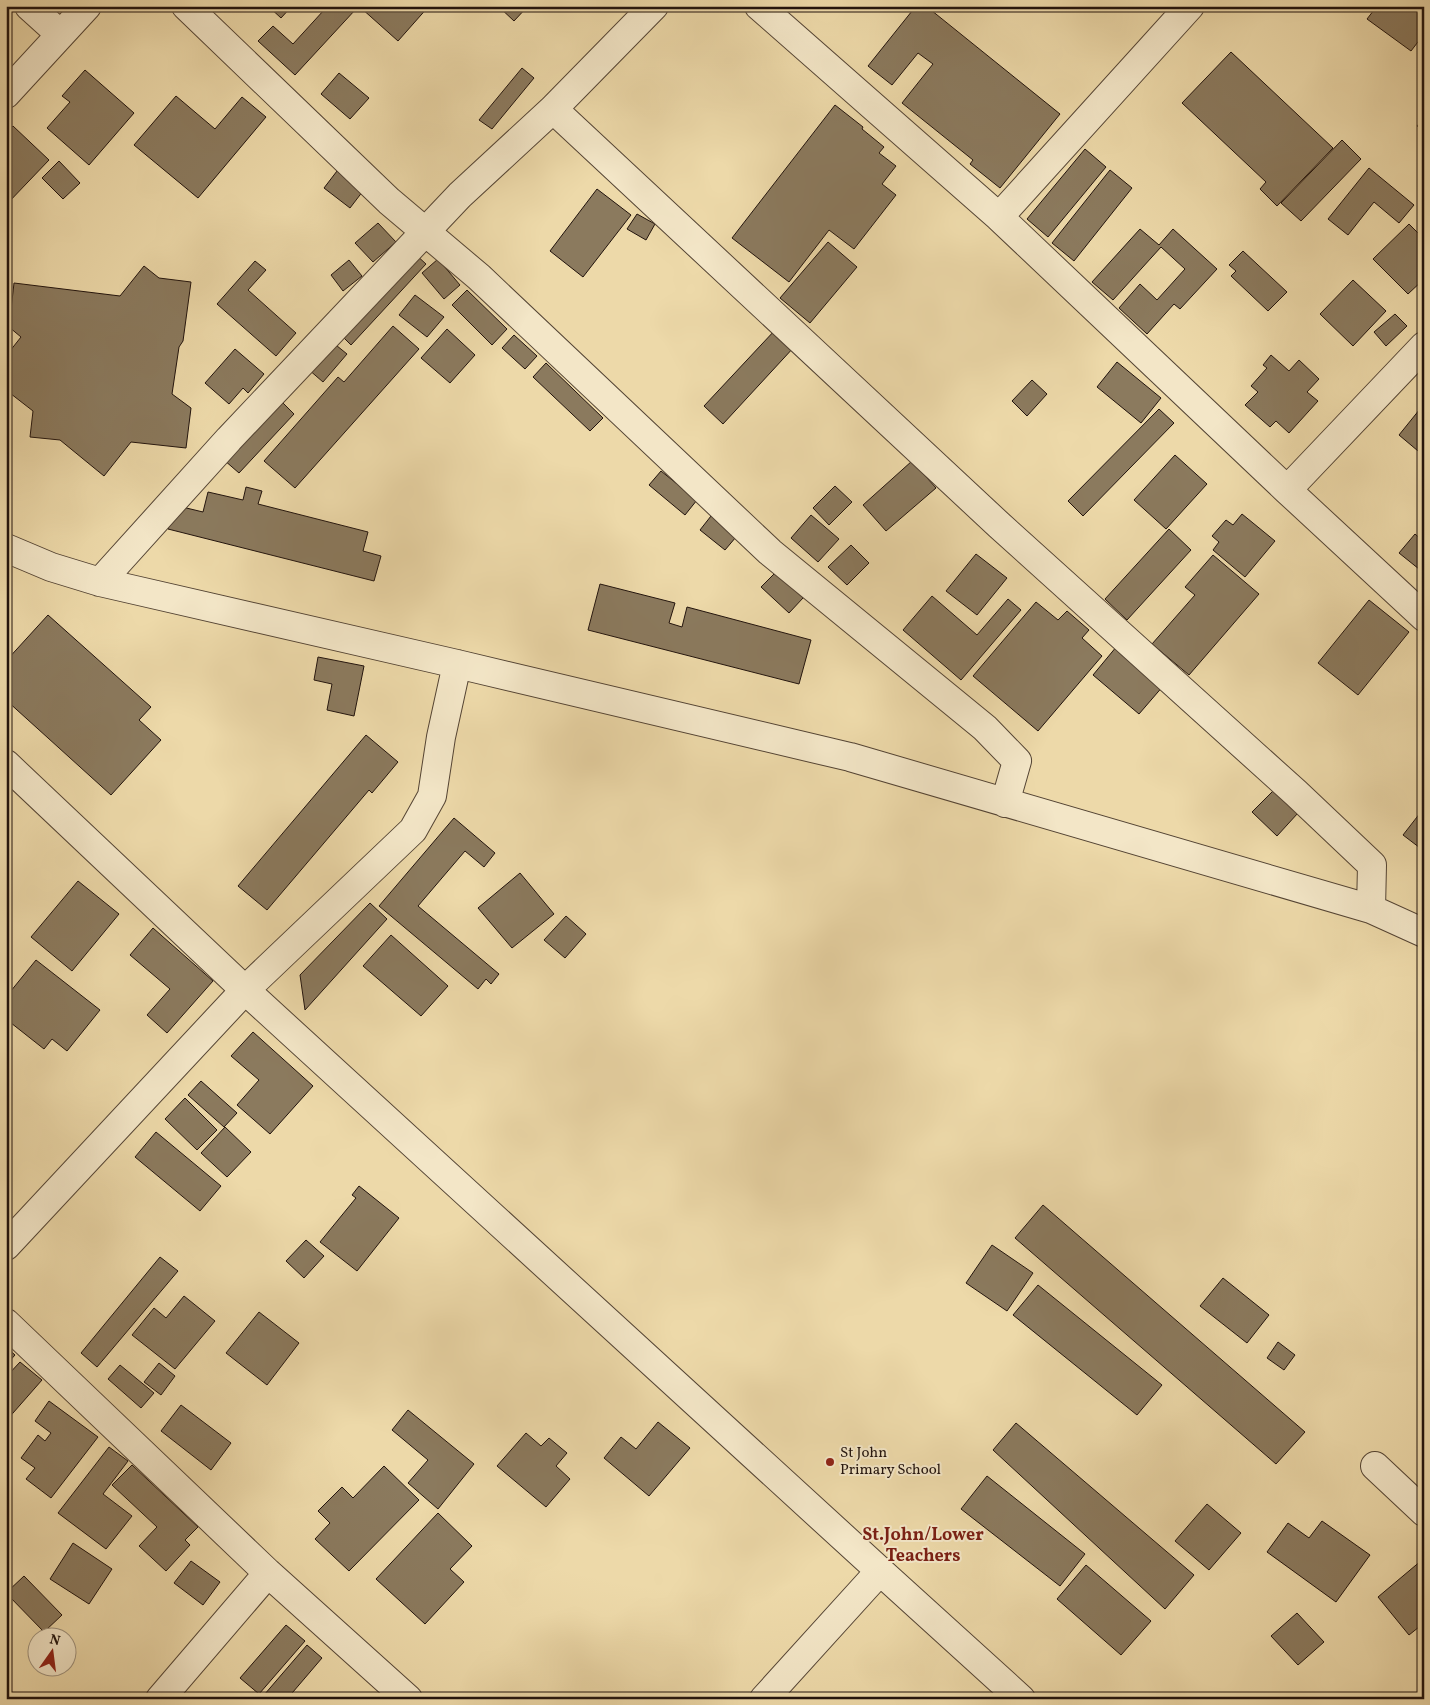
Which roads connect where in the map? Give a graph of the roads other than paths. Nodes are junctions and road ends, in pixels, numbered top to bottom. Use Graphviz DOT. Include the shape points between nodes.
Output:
graph roads {
  1 [pos="29,6"];
  2 [pos="87,6"];
  3 [pos="186,6"];
  4 [pos="654,6"];
  5 [pos="759,6"];
  6 [pos="1190,6"];
  7 [pos="60,34"];
  8 [pos="6,94"];
  9 [pos="554,108"];
  10 [pos="999,216"];
  11 [pos="425,232"];
  12 [pos="1424,346"];
  13 [pos="1287,490"];
  14 [pos="6,531"];
  15 [pos="6,548"];
  16 [pos="51,566"];
  17 [pos="100,582"];
  18 [pos="1424,617"];
  19 [pos="457,664"];
  20 [pos="6,764"];
  21 [pos="1005,803"];
  22 [pos="1371,909"];
  23 [pos="1424,933"];
  24 [pos="245,990"];
  25 [pos="6,1246"];
  26 [pos="6,1323"];
  27 [pos="1375,1466"];
  28 [pos="1424,1512"];
  29 [pos="880,1571"];
  30 [pos="268,1573"];
  31 [pos="160,1699"];
  32 [pos="408,1699"];
  33 [pos="764,1699"];
  34 [pos="1021,1699"];
  1 -- 7 [label="street"];
  2 -- 7 [label="street"];
  3 -- 11 [label="street"];
  4 -- 9 [label="street"];
  5 -- 10 [label="street"];
  6 -- 10 [label="street"];
  7 -- 8 [label="street"];
  9 -- 11 [label="street"];
  9 -- 22 [label="street" via="992,518 1296,793 1372,866"];
  10 -- 13 [label="street"];
  11 -- 17 [label="street" via="229,439"];
  11 -- 21 [label="street" via="479,277 770,552 985,728 1017,761"];
  12 -- 13 [label="street"];
  13 -- 18 [label="street"];
  14 -- 16 [label="street"];
  15 -- 16 [label="street"];
  16 -- 17 [label="street"];
  17 -- 19 [label="street"];
  19 -- 21 [label="street" via="850,757"];
  19 -- 24 [label="street" via="432,796 413,830"];
  20 -- 24 [label="street"];
  21 -- 22 [label="street"];
  22 -- 23 [label="street"];
  24 -- 25 [label="street"];
  24 -- 29 [label="street"];
  26 -- 30 [label="street"];
  27 -- 28 [label="street"];
  29 -- 33 [label="street"];
  29 -- 34 [label="street"];
  30 -- 31 [label="street"];
  30 -- 32 [label="street"];
}
